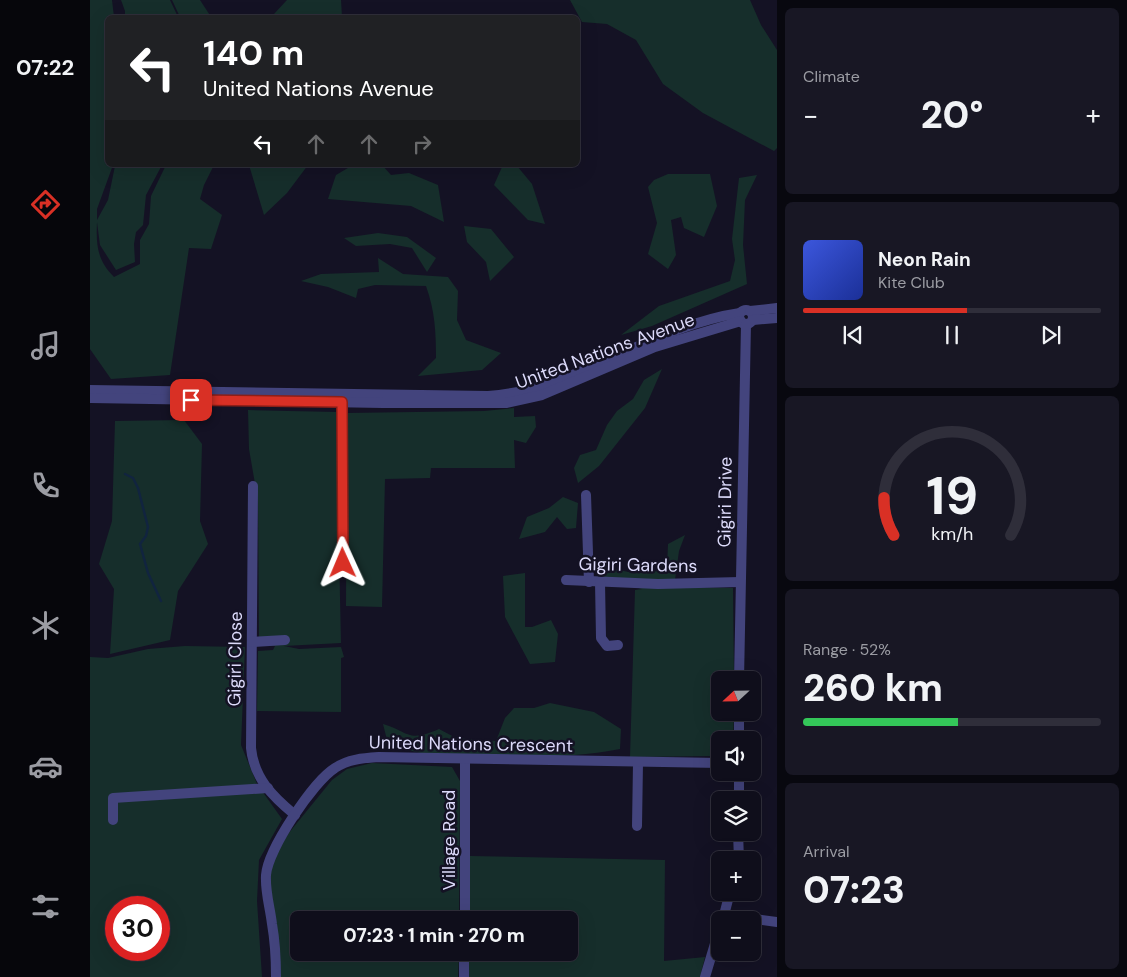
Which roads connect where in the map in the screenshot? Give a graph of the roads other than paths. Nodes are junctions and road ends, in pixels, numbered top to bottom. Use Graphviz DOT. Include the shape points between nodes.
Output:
graph roads {
  1 [pos="777,308"];
  2 [pos="746,318"];
  3 [pos="777,318"];
  4 [pos="90,390"];
  5 [pos="274,397"];
  6 [pos="90,398"];
  7 [pos="342,402"];
  8 [pos="253,486"];
  9 [pos="586,495"];
  10 [pos="343,563"];
  11 [pos="566,580"];
  12 [pos="590,582"];
  13 [pos="600,582"];
  14 [pos="740,582"];
  15 [pos="285,640"];
  16 [pos="252,642"];
  17 [pos="618,645"];
  18 [pos="739,671"];
  19 [pos="466,760"];
  20 [pos="638,762"];
  21 [pos="711,763"];
  22 [pos="268,788"];
  23 [pos="295,815"];
  24 [pos="113,820"];
  25 [pos="636,826"];
  26 [pos="464,911"];
  27 [pos="761,920"];
  28 [pos="777,922"];
  29 [pos="711,957"];
  30 [pos="464,961"];
  31 [pos="276,977"];
  32 [pos="464,977"];
  33 [pos="705,977"];
  1 -- 2 [label="street, United Nations Avenue"];
  2 -- 3 [label="street, United Nations Avenue"];
  2 -- 5 [label="street, United Nations Avenue" via="720,316 675,330 556,381 515,394"];
  2 -- 7 [label="street, United Nations Avenue" via="655,347 522,401 483,404"];
  2 -- 14 [label="street, Gigiri Drive"];
  4 -- 5 [label="street, United Nations Avenue"];
  5 -- 6 [label="street, United Nations Avenue"];
  5 -- 7 [label="street, United Nations Avenue"];
  7 -- 10 [label="street"];
  8 -- 16 [label="street, Gigiri Close"];
  9 -- 12 [label="street"];
  11 -- 12 [label="street, Gigiri Gardens"];
  12 -- 13 [label="street, Gigiri Gardens"];
  13 -- 14 [label="street, Gigiri Gardens"];
  13 -- 17 [label="street" via="602,642 607,646"];
  14 -- 18 [label="street, Gigiri Drive"];
  15 -- 16 [label="street"];
  16 -- 22 [label="street, Gigiri Close" via="252,762 258,777"];
  19 -- 20 [label="street, United Nations Crescent"];
  19 -- 23 [label="street, United Nations Crescent" via="355,759 328,774"];
  19 -- 26 [label="street, Village Road"];
  20 -- 21 [label="street, United Nations Crescent"];
  20 -- 25 [label="street"];
  22 -- 23 [label="street, Gigiri Close"];
  22 -- 24 [label="street" via="113,798"];
  23 -- 31 [label="street, United Nations Crescent" via="267,865"];
  27 -- 28 [label="street"];
  29 -- 33 [label="street"];
  30 -- 32 [label="street"];
}
